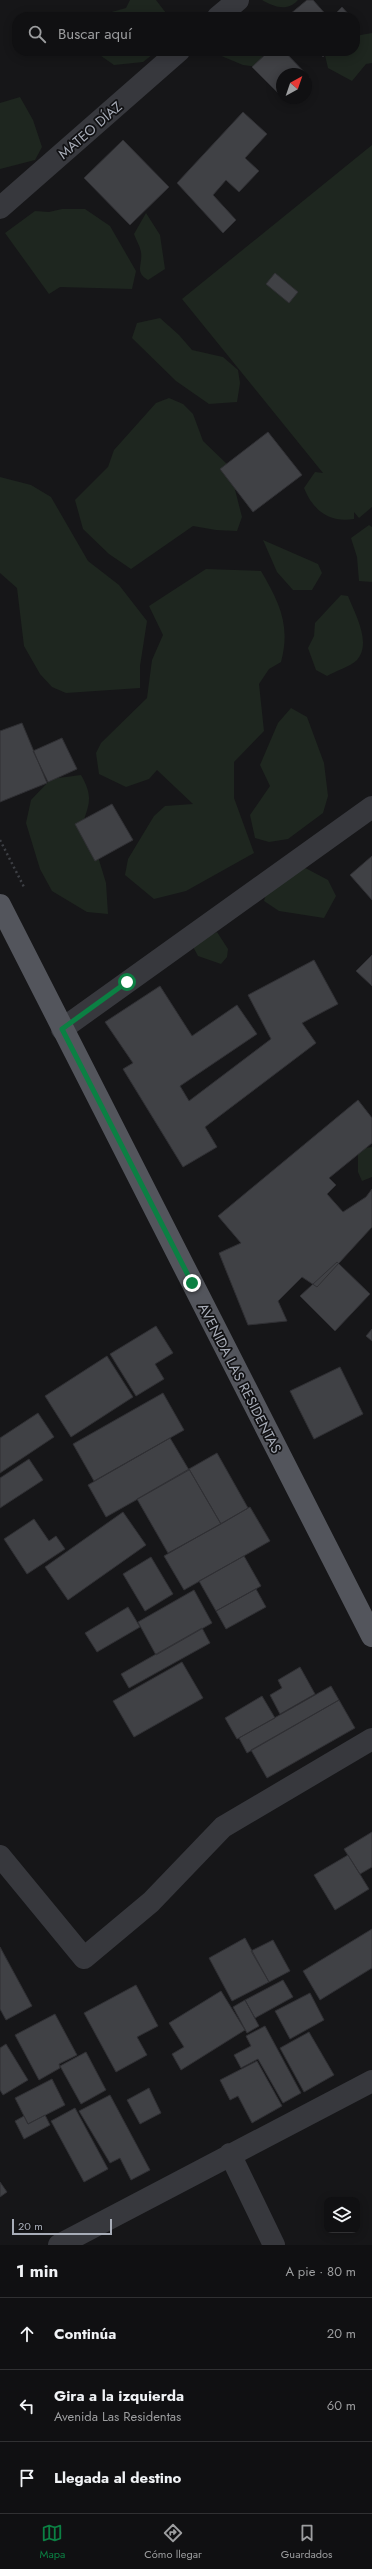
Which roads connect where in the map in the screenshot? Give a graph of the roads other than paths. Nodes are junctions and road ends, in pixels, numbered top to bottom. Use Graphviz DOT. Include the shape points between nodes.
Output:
graph roads {
  1 [pos="238,0"];
  2 [pos="224,12"];
  3 [pos="173,56"];
  4 [pos="0,208"];
  5 [pos="372,806"];
  6 [pos="0,905"];
  7 [pos="62,1029"];
  8 [pos="372,1636"];
  9 [pos="372,1739"];
  10 [pos="0,1856"];
  11 [pos="372,2081"];
  12 [pos="230,2154"];
  13 [pos="60,2245"];
  14 [pos="274,2245"];
  1 -- 2 [label="street"];
  3 -- 4 [label="street, MATEO DÍAZ"];
  5 -- 7 [label="street"];
  6 -- 7 [label="main road, AVENIDA LAS RESIDENTAS"];
  7 -- 8 [label="main road, AVENIDA LAS RESIDENTAS"];
  9 -- 10 [label="street" via="223,1827 151,1902 84,1958"];
  11 -- 12 [label="street"];
  12 -- 13 [label="street"];
  12 -- 14 [label="street"];
}
